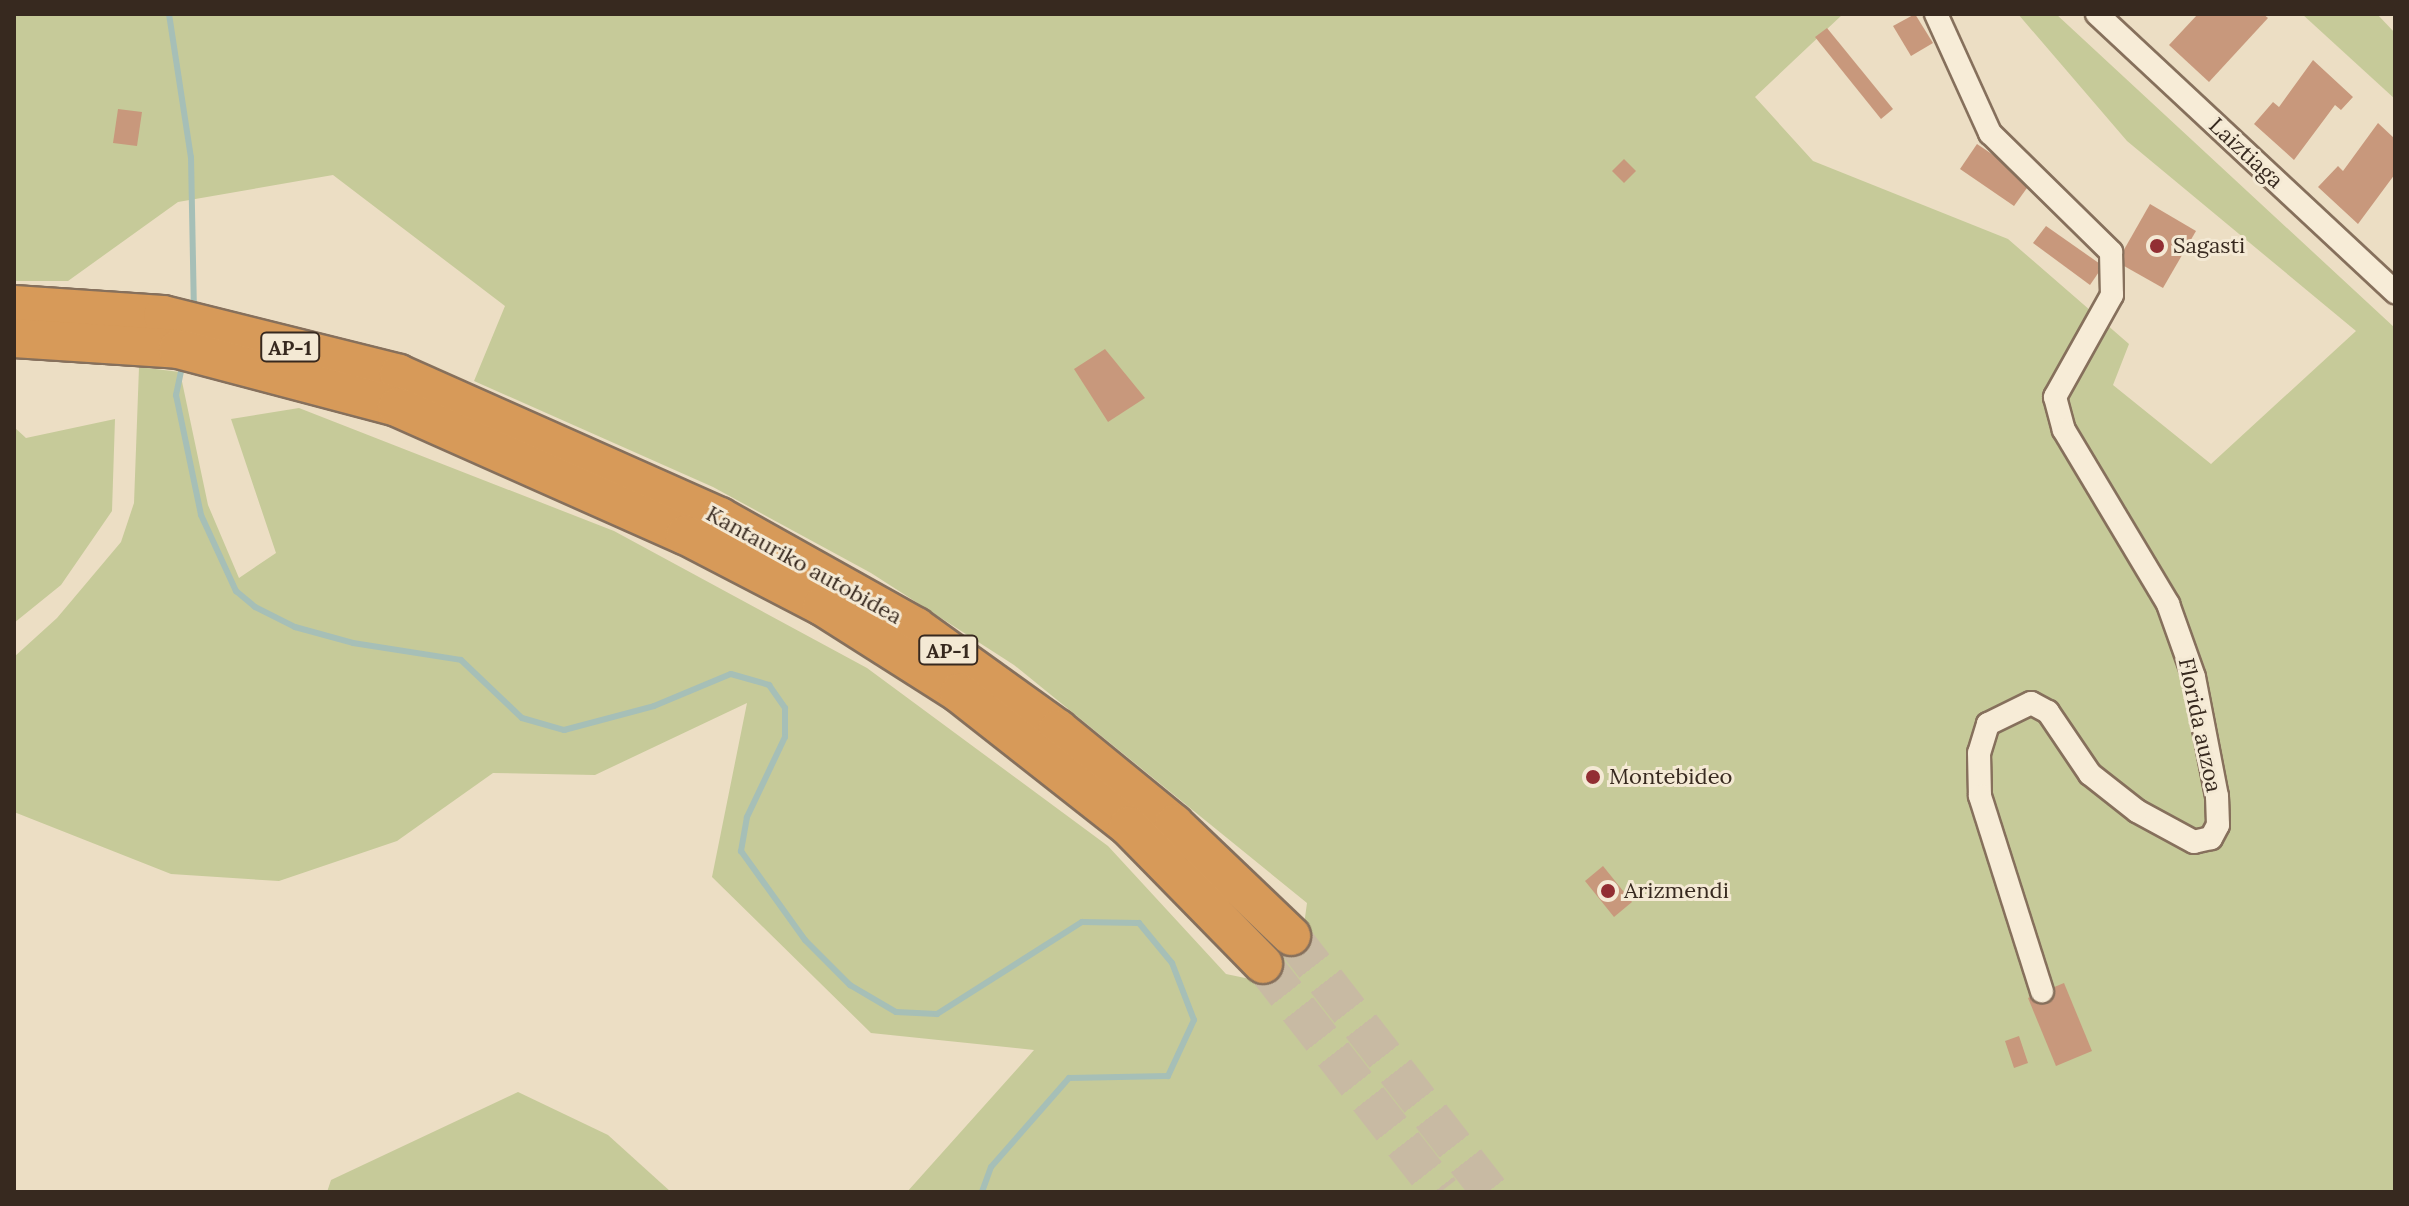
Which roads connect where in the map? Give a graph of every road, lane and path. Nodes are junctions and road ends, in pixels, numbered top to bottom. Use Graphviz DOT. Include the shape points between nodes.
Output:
graph roads {
  1 [pos="1936,14"];
  2 [pos="2097,14"];
  3 [pos="2395,292"];
  4 [pos="14,305"];
  5 [pos="14,338"];
  6 [pos="547,454"];
  7 [pos="1291,936"];
  8 [pos="1263,964"];
  9 [pos="2042,991"];
  1 -- 9 [label="street, Florida auzoa" via="1990,133 2111,252 2112,295 2055,397 2077,453 2168,604 2194,677 2217,796 2218,825 2211,838 2194,842 2137,811 2090,774 2048,712 2031,703 1988,724 1979,753 1980,796"];
  2 -- 3 [label="street, Laiztiaga"];
  4 -- 6 [label="highway, AP-1" via="163,315 399,374"];
  5 -- 6 [label="highway, AP-1" via="178,349 397,407"];
  6 -- 7 [label="highway, Kantauriko autobidea / AP-1" via="720,517 916,627 1058,729 1162,814"];
  6 -- 8 [label="highway, Kantauriko autobidea / AP-1" via="822,606 959,693 1128,826"];
}
